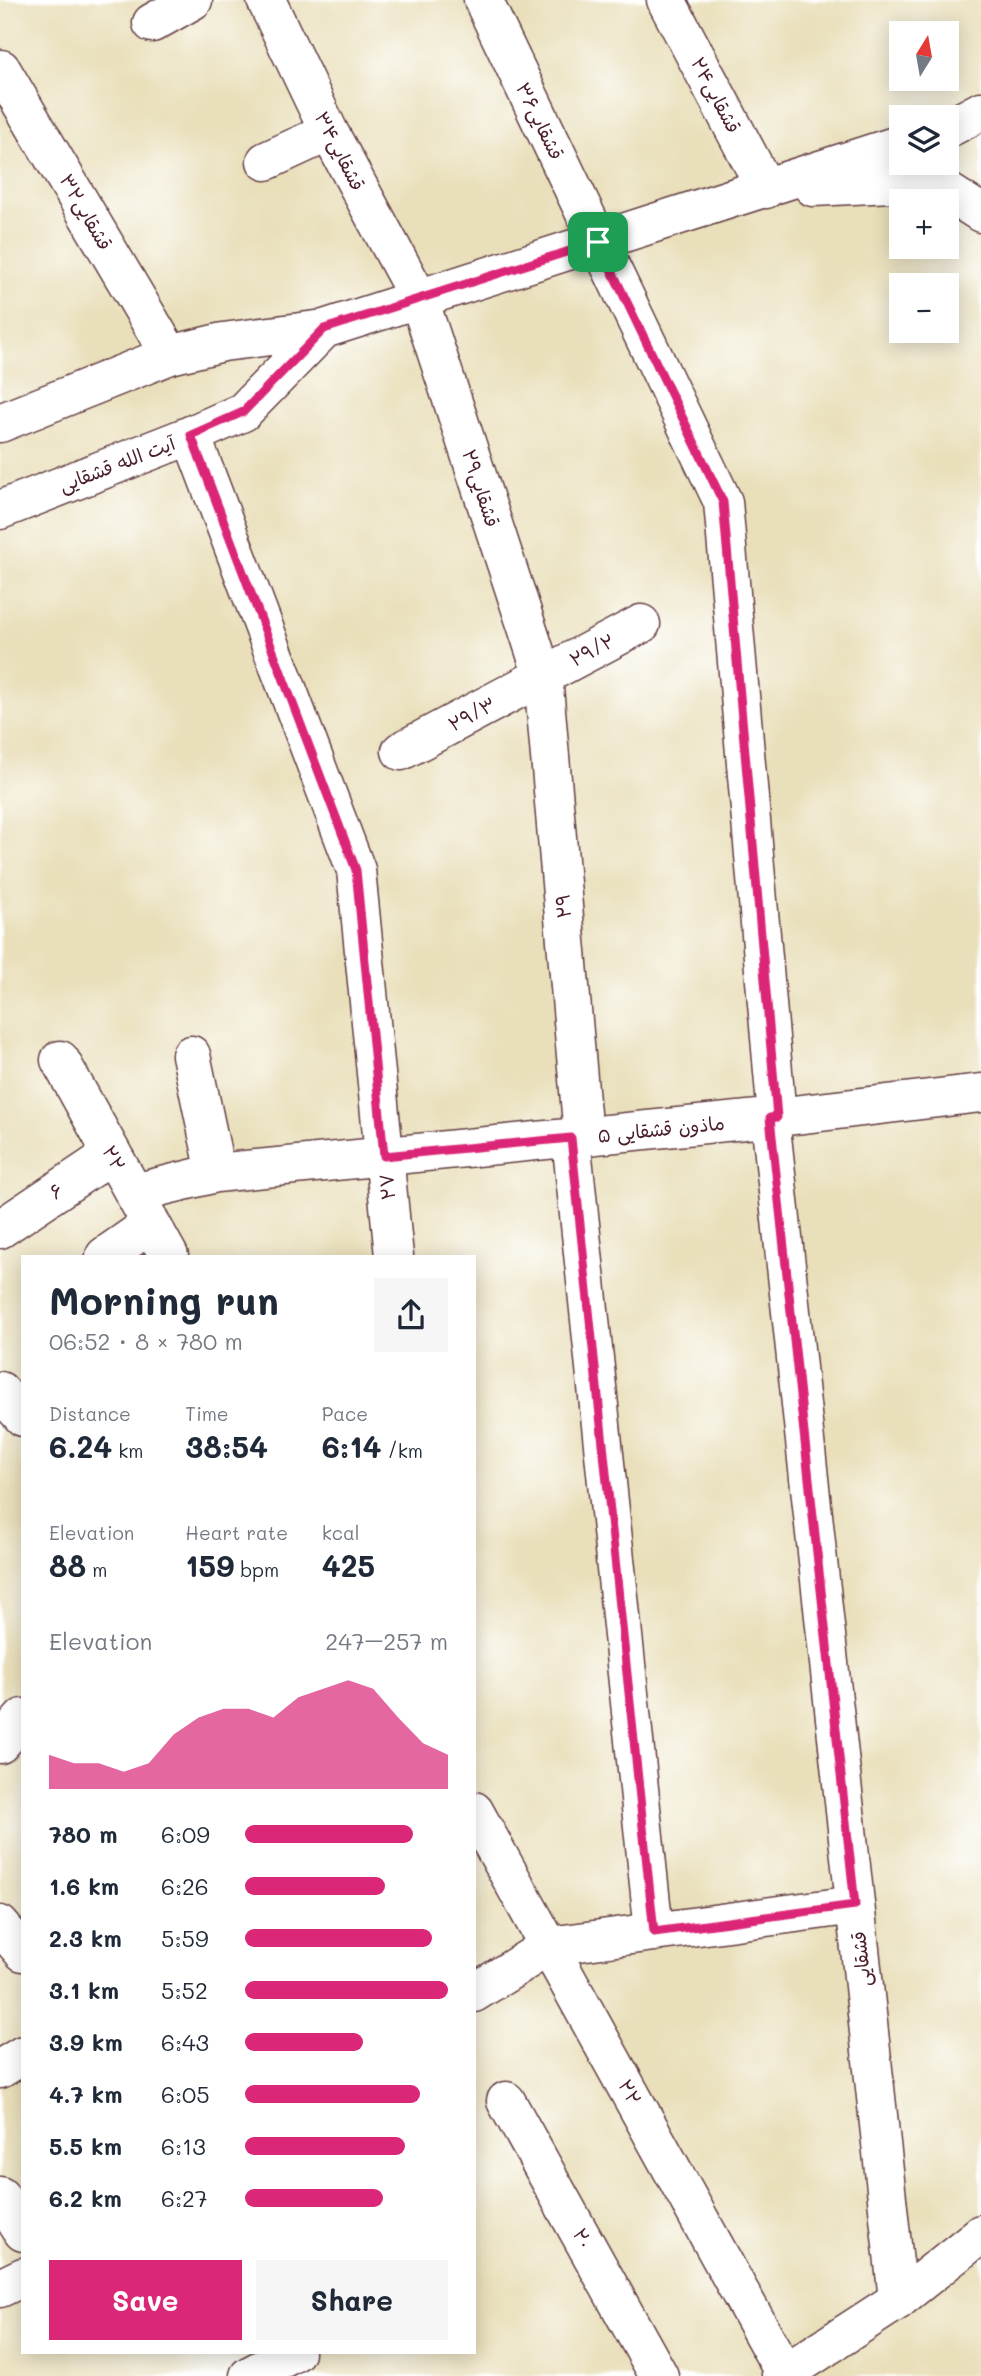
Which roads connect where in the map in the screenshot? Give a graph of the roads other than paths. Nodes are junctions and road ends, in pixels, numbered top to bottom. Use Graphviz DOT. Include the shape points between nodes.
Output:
graph roads {
  1 [pos="193,0"];
  2 [pos="267,0"];
  3 [pos="483,0"];
  4 [pos="666,0"];
  5 [pos="152,23"];
  6 [pos="1,69"];
  7 [pos="981,111"];
  8 [pos="959,123"];
  9 [pos="329,132"];
  10 [pos="889,148"];
  11 [pos="266,161"];
  12 [pos="766,189"];
  13 [pos="981,213"];
  14 [pos="598,242"];
  15 [pos="419,299"];
  16 [pos="324,329"];
  17 [pos="170,355"];
  18 [pos="0,424"];
  19 [pos="191,435"];
  20 [pos="0,510"];
  21 [pos="641,624"];
  22 [pos="543,676"];
  23 [pos="401,751"];
  24 [pos="191,1055"];
  25 [pos="60,1060"];
  26 [pos="981,1093"];
  27 [pos="774,1118"];
  28 [pos="577,1137"];
  29 [pos="112,1154"];
  30 [pos="384,1156"];
  31 [pos="216,1173"];
  32 [pos="142,1208"];
  33 [pos="0,1229"];
  34 [pos="106,1255"];
  35 [pos="168,1255"];
  36 [pos="394,1255"];
  37 [pos="0,1391"];
  38 [pos="21,1415"];
  39 [pos="21,1720"];
  40 [pos="0,1744"];
  41 [pos="476,1817"];
  42 [pos="855,1905"];
  43 [pos="0,1925"];
  44 [pos="654,1932"];
  45 [pos="549,1946"];
  46 [pos="21,1950"];
  47 [pos="476,1992"];
  48 [pos="21,2055"];
  49 [pos="0,2069"];
  50 [pos="506,2101"];
  51 [pos="0,2196"];
  52 [pos="21,2229"];
  53 [pos="981,2234"];
  54 [pos="21,2278"];
  55 [pos="0,2288"];
  56 [pos="898,2300"];
  57 [pos="291,2354"];
  58 [pos="783,2375"];
  59 [pos="248,2376"];
  60 [pos="659,2376"];
  1 -- 5 [label="street"];
  2 -- 9 [label="street, قشقایی۳۴"];
  3 -- 14 [label="street, قشقایی۳۶"];
  4 -- 12 [label="street, قشقایی۲۴"];
  6 -- 17 [label="street, قشقایی۳۲"];
  7 -- 8 [label="street"];
  9 -- 11 [label="street"];
  9 -- 15 [label="street, قشقایی۳۴"];
  10 -- 12 [label="street"];
  12 -- 13 [label="street" via="931,181"];
  12 -- 14 [label="street, آیت الله قشقایی"];
  14 -- 15 [label="street, آیت الله قشقایی"];
  14 -- 27 [label="street, قشقایی۳۶" via="723,502"];
  15 -- 16 [label="street, آیت الله قشقایی"];
  15 -- 22 [label="street, قشقایی۲۹"];
  16 -- 17 [label="street, آیت الله قشقایی" via="223,342"];
  16 -- 19 [label="street, آیت الله قشقایی" via="243,412"];
  17 -- 18 [label="street, آیت الله قشقایی"];
  19 -- 20 [label="street, آیت الله قشقایی"];
  19 -- 30 [label="street, ۲۷" via="356,870"];
  21 -- 22 [label="street, ۲۹/۲"];
  22 -- 23 [label="street, ۲۹/۳"];
  22 -- 28 [label="street, ۲۹"];
  24 -- 31 [label="street"];
  25 -- 29 [label="street, ۲۲"];
  26 -- 27 [label="street, ماذون قشقایی ۵"];
  27 -- 28 [label="street, ماذون قشقایی ۵"];
  27 -- 42 [label="street, قشقایی"];
  28 -- 30 [label="street, ماذون قشقایی ۵"];
  28 -- 44 [label="street, ۲۹"];
  29 -- 32 [label="street, ۲۲"];
  29 -- 33 [label="street, ۶"];
  30 -- 31 [label="street, ماذون قشقایی ۵"];
  30 -- 36 [label="street, ۲۷"];
  31 -- 32 [label="street, ماذون قشقایی ۵"];
  32 -- 34 [label="street"];
  32 -- 35 [label="street, ۲۲"];
  37 -- 38 [label="street"];
  39 -- 40 [label="street"];
  41 -- 45 [label="street, ۲۲"];
  42 -- 44 [label="street"];
  42 -- 56 [label="street, قشقایی"];
  43 -- 46 [label="street"];
  44 -- 45 [label="street"];
  45 -- 47 [label="street"];
  45 -- 58 [label="street, ۲۲"];
  48 -- 49 [label="street"];
  50 -- 60 [label="street, ۲۰"];
  51 -- 52 [label="street"];
  53 -- 56 [label="street"];
  54 -- 55 [label="street"];
  56 -- 58 [label="street"];
  57 -- 59 [label="street"];
}
